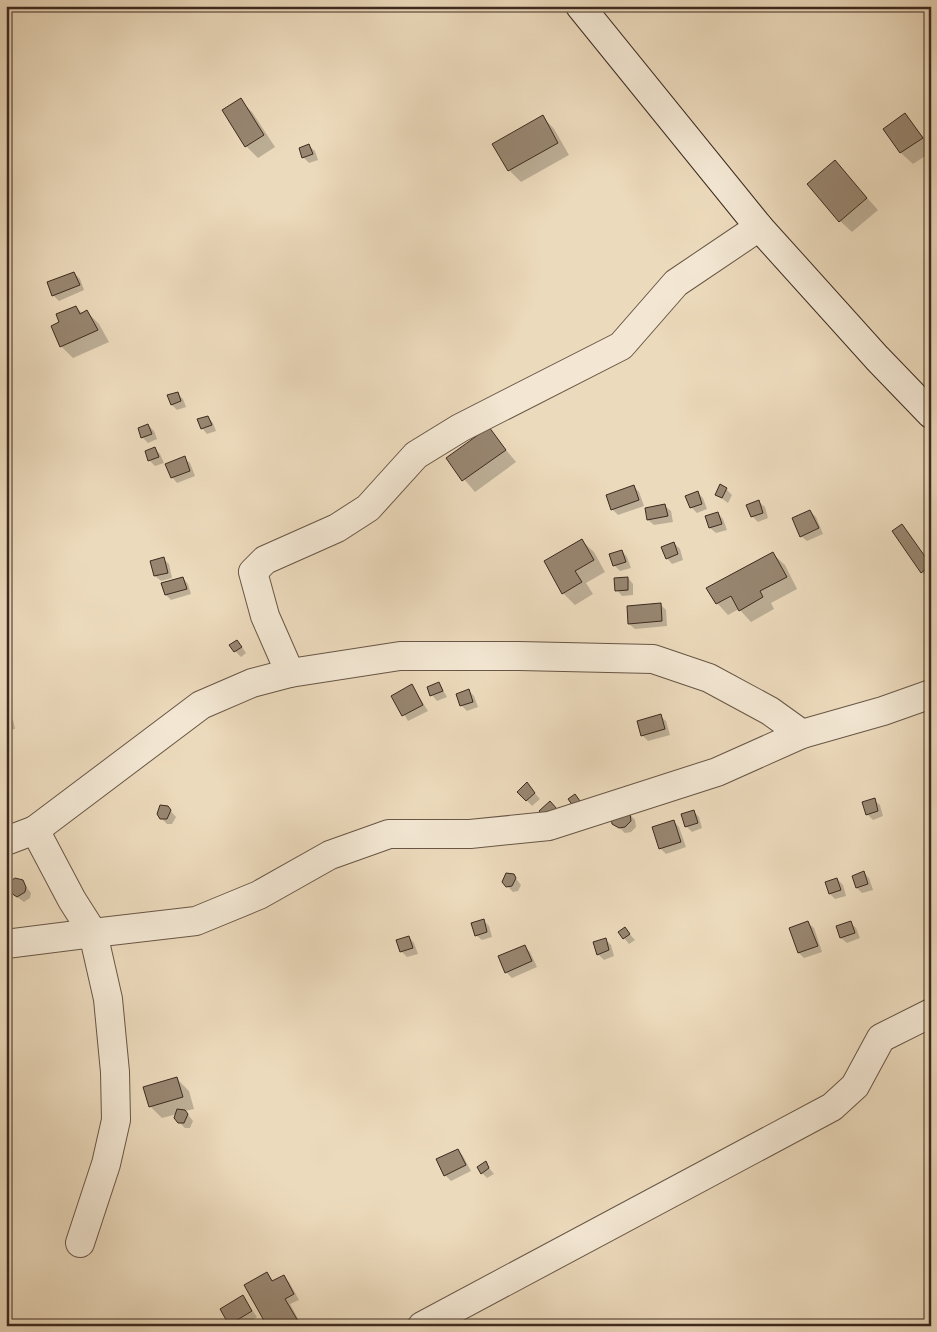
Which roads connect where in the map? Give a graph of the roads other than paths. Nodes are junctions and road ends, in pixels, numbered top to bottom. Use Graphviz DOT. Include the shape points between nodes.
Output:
graph roads {
  1 [pos="580,6"];
  2 [pos="759,227"];
  3 [pos="931,414"];
  4 [pos="290,673"];
  5 [pos="931,694"];
  6 [pos="802,734"];
  7 [pos="35,830"];
  8 [pos="6,841"];
  9 [pos="93,933"];
  10 [pos="6,944"];
  11 [pos="931,1013"];
  12 [pos="80,1243"];
  13 [pos="422,1326"];
  1 -- 2 [label="street"];
  2 -- 3 [label="street"];
  2 -- 4 [label="street" via="676,283 621,346 460,428 416,455 368,508 337,528 265,560 253,572 265,616"];
  4 -- 6 [label="street" via="400,656 653,659 709,678 770,711"];
  4 -- 7 [label="street" via="252,683 201,705"];
  5 -- 6 [label="street"];
  6 -- 9 [label="street" via="717,772 549,826 470,834 389,834 330,855 259,896 196,921"];
  7 -- 8 [label="street"];
  7 -- 9 [label="street"];
  9 -- 10 [label="street"];
  9 -- 12 [label="street" via="108,999 116,1120 106,1164"];
  11 -- 13 [label="street" via="881,1038 855,1086 832,1107"];
}
